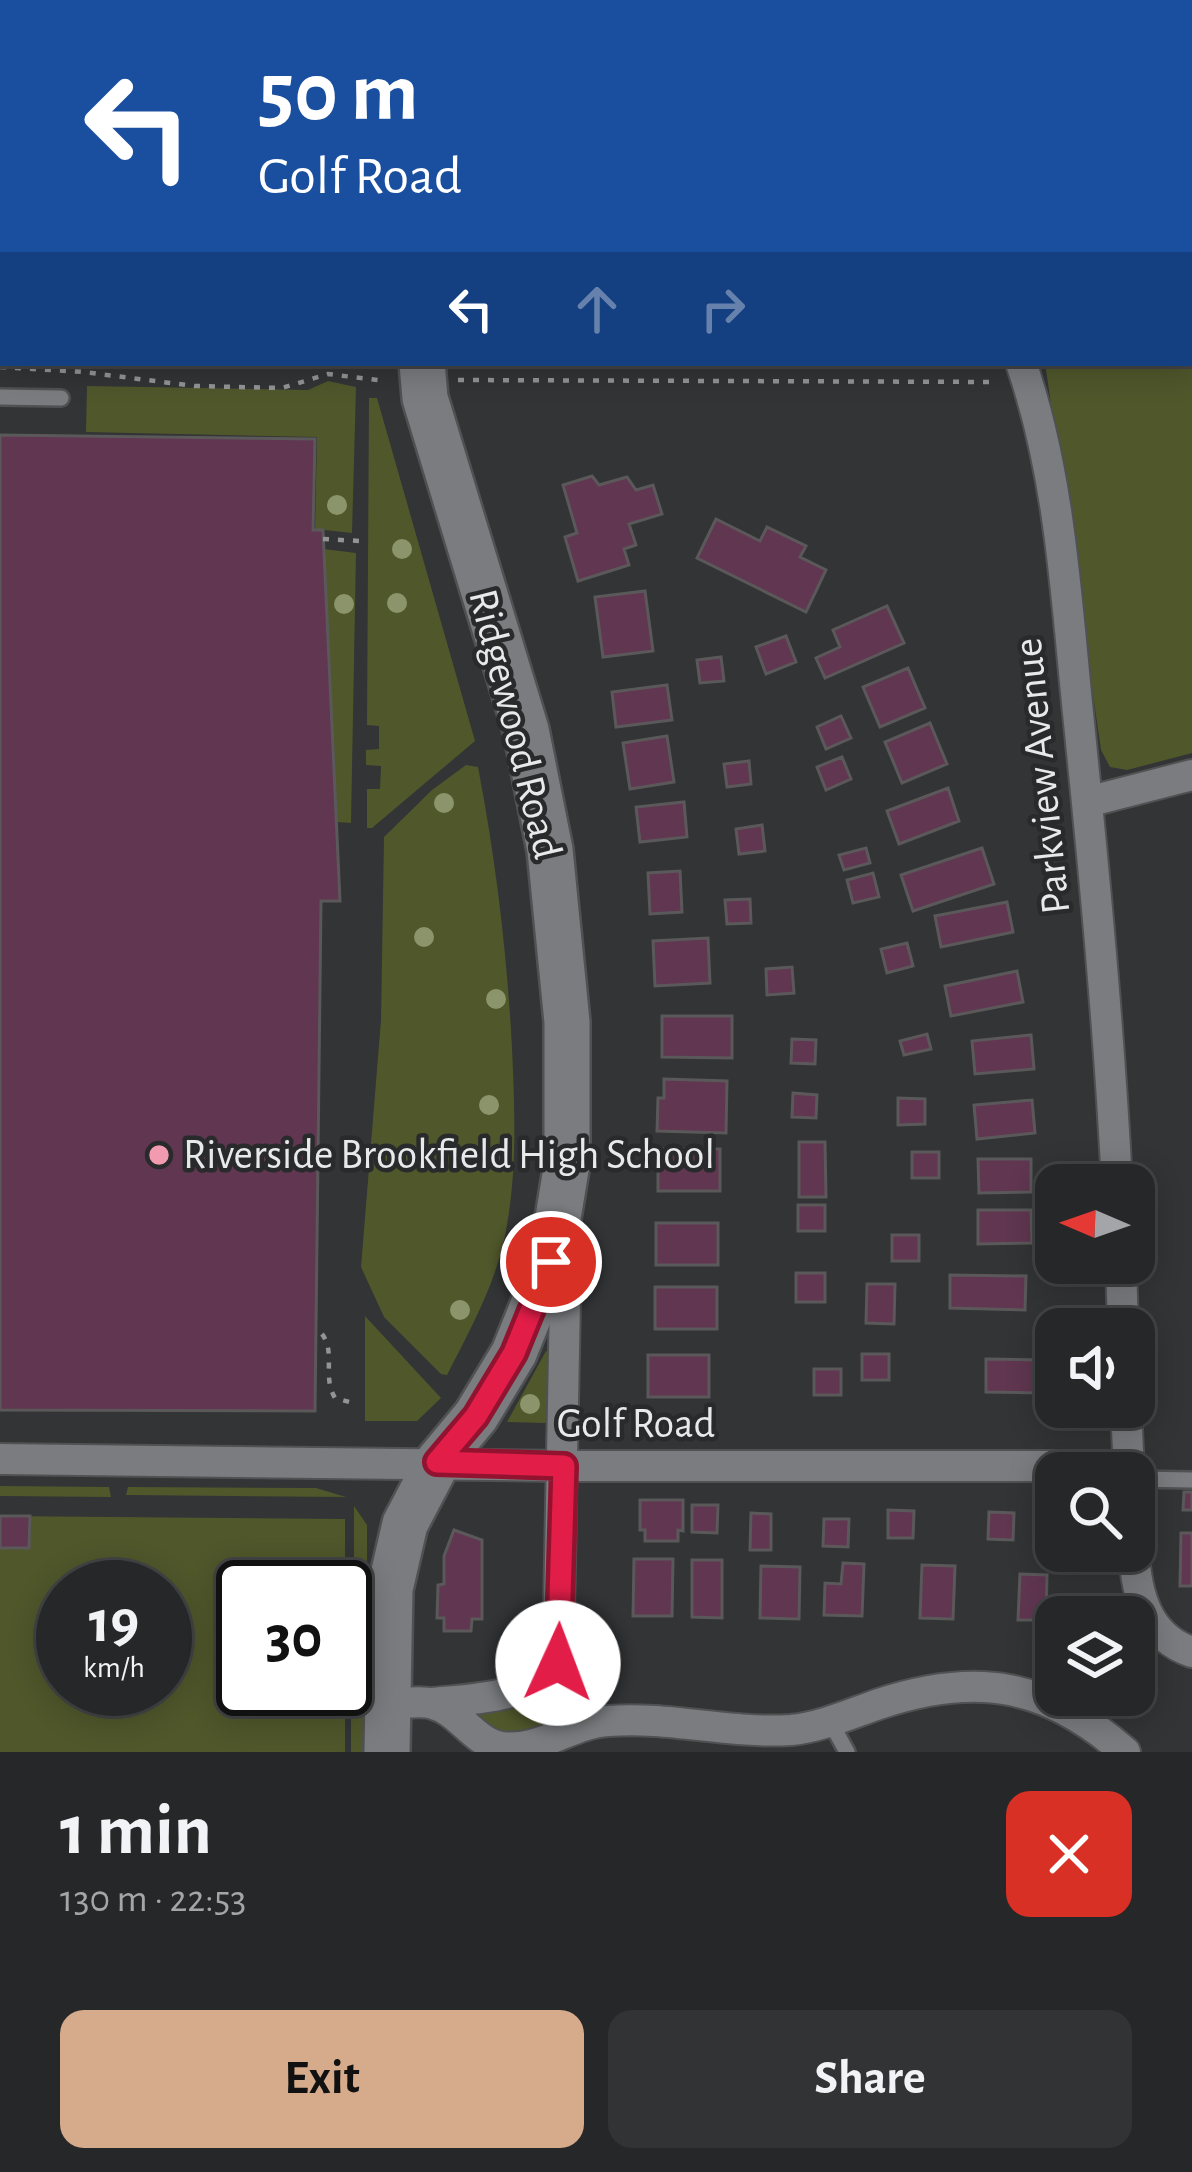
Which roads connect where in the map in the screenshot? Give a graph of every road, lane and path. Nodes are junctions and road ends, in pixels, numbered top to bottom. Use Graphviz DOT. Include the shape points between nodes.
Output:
graph roads {
  1 [pos="0,367"];
  2 [pos="442,372"];
  3 [pos="1013,373"];
  4 [pos="374,380"];
  5 [pos="0,397"];
  6 [pos="61,398"];
  7 [pos="323,539"];
  8 [pos="360,541"];
  9 [pos="1192,775"];
  10 [pos="1087,802"];
  11 [pos="567,1163"];
  12 [pos="1116,1164"];
  13 [pos="322,1334"];
  14 [pos="353,1403"];
  15 [pos="0,1459"];
  16 [pos="437,1462"];
  17 [pos="564,1466"];
  18 [pos="1035,1471"];
  19 [pos="1155,1475"];
  20 [pos="1192,1480"];
  21 [pos="1136,1572"];
  22 [pos="1192,1652"];
  23 [pos="558,1663"];
  24 [pos="410,1703"];
  25 [pos="830,1721"];
  26 [pos="596,1722"];
  27 [pos="387,1752"];
  28 [pos="847,1752"];
  29 [pos="1125,1752"];
  1 -- 4 [label="path" via="195,386 282,388 328,374"];
  2 -- 3 [label="path"];
  2 -- 11 [label="street, Ridgewood Road" via="425,398 526,730 550,850 567,1022"];
  3 -- 10 [label="street, Parkview Avenue" via="1053,487"];
  5 -- 6 [label="lane"];
  7 -- 8 [label="path"];
  9 -- 10 [label="street"];
  10 -- 12 [label="street, Parkview Avenue"];
  11 -- 16 [label="street, Ridgewood Road" via="551,1262 514,1353"];
  11 -- 17 [label="street, Ridgewood Road"];
  13 -- 14 [label="path" via="327,1385 334,1398"];
  15 -- 16 [label="street, Golf Road"];
  16 -- 17 [label="street, Golf Road"];
  16 -- 24 [label="street, Ridgewood Road" via="405,1524 390,1589"];
  17 -- 18 [label="street, Golf Road"];
  17 -- 23 [label="street, Ridgewood Road"];
  19 -- 20 [label="lane"];
  21 -- 22 [label="street" via="1148,1620"];
  23 -- 24 [label="street" via="546,1678 514,1689"];
  23 -- 26 [label="street, Ridgewood Road" via="578,1712"];
  24 -- 26 [label="street" via="456,1715 498,1747 525,1747"];
  24 -- 27 [label="street, Ridgewood Road"];
  25 -- 26 [label="street" via="793,1730"];
  25 -- 28 [label="lane"];
  25 -- 29 [label="street" via="928,1691 986,1686 1028,1692 1087,1719"];
}
